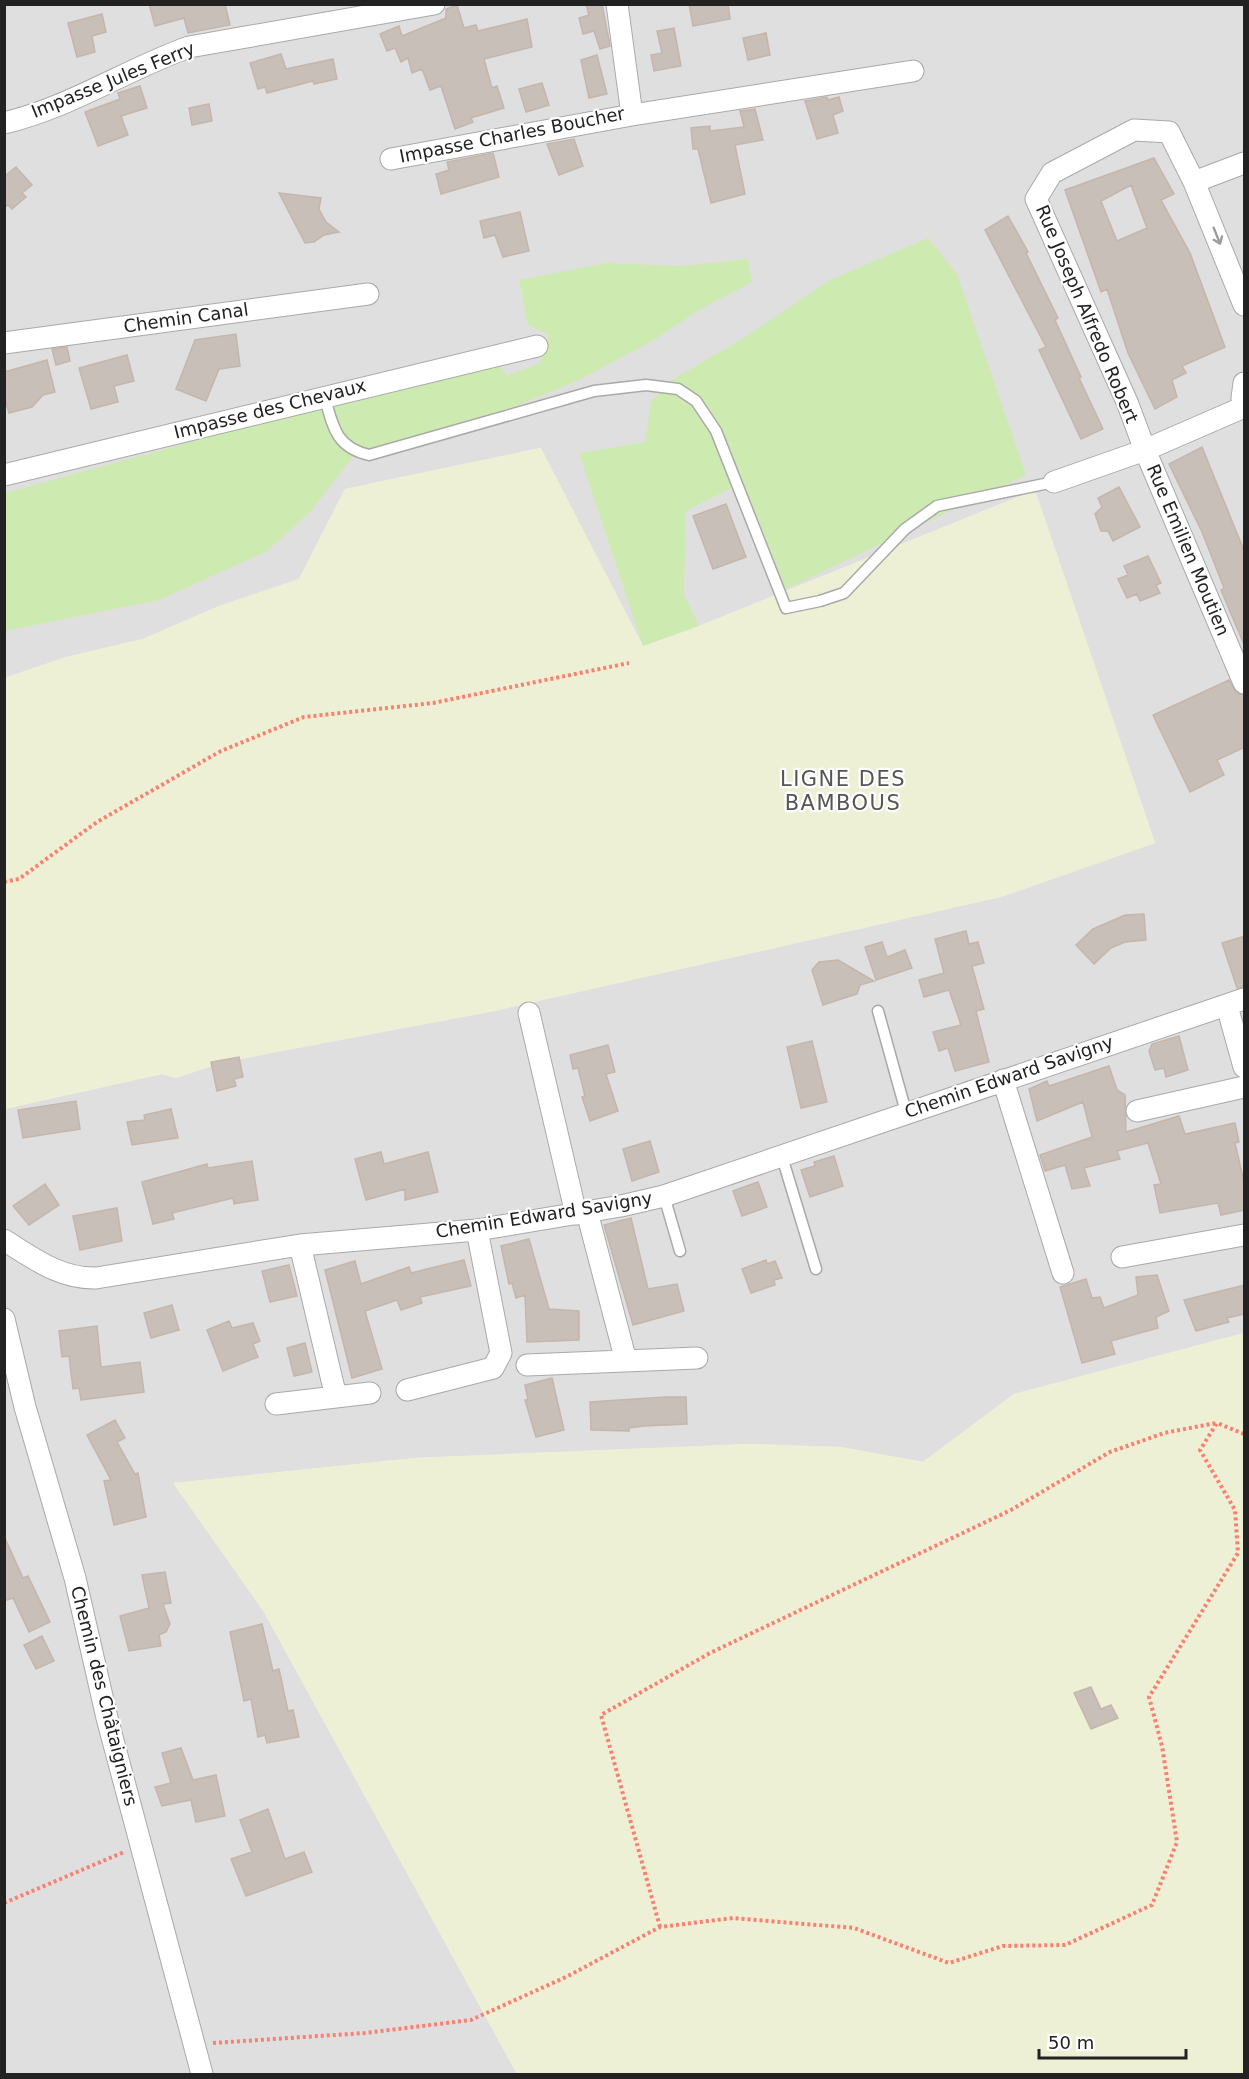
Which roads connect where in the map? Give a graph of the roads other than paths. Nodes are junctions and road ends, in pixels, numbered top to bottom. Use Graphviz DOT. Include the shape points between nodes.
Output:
graph roads {
  1 [pos="434,4"];
  2 [pos="617,4"];
  3 [pos="914,71"];
  4 [pos="632,115"];
  5 [pos="4,123"];
  6 [pos="392,159"];
  7 [pos="1245,163"];
  8 [pos="1194,182"];
  9 [pos="368,294"];
  10 [pos="1245,305"];
  11 [pos="4,343"];
  12 [pos="537,346"];
  13 [pos="1245,383"];
  14 [pos="324,395"];
  15 [pos="1245,407"];
  16 [pos="1145,450"];
  17 [pos="4,475"];
  18 [pos="1054,482"];
  19 [pos="1245,683"];
  20 [pos="1236,1002"];
  21 [pos="878,1011"];
  22 [pos="529,1013"];
  23 [pos="1245,1067"];
  24 [pos="1003,1080"];
  25 [pos="1245,1087"];
  26 [pos="1137,1111"];
  27 [pos="906,1112"];
  28 [pos="782,1157"];
  29 [pos="664,1196"];
  30 [pos="581,1213"];
  31 [pos="477,1230"];
  32 [pos="1245,1235"];
  33 [pos="4,1240"];
  34 [pos="300,1245"];
  35 [pos="680,1251"];
  36 [pos="1122,1257"];
  37 [pos="816,1269"];
  38 [pos="1063,1273"];
  39 [pos="4,1319"];
  40 [pos="697,1358"];
  41 [pos="626,1361"];
  42 [pos="527,1365"];
  43 [pos="407,1390"];
  44 [pos="370,1393"];
  45 [pos="336,1397"];
  46 [pos="276,1404"];
  47 [pos="202,2074"];
  1 -- 5 [label="street, Impasse Jules Ferry" via="189,46 51,107"];
  2 -- 4 [label="street, Impasse Charles Boucher"];
  3 -- 4 [label="street"];
  4 -- 6 [label="street, Impasse Charles Boucher"];
  7 -- 8 [label="street"];
  8 -- 10 [label="street, Rue Joseph Alfredo Robert, one-way"];
  8 -- 16 [label="street, Rue Joseph Alfredo Robert" via="1169,132 1134,130 1052,173 1036,199"];
  9 -- 11 [label="street, Chemin Canal"];
  12 -- 14 [label="street, Impasse des Chevaux"];
  13 -- 15 [label="street"];
  14 -- 17 [label="street, Impasse des Chevaux"];
  14 -- 18 [label="lane" via="335,430 345,445 369,455 594,391 646,385 678,389 696,401 716,431 786,608 844,593 905,529 937,506"];
  15 -- 16 [label="street"];
  16 -- 18 [label="street"];
  16 -- 19 [label="street, Rue Emilien Moutien"];
  20 -- 23 [label="street"];
  20 -- 24 [label="street, Chemin Edward Savigny"];
  21 -- 27 [label="lane"];
  22 -- 30 [label="street"];
  24 -- 27 [label="street, Chemin Edward Savigny"];
  24 -- 38 [label="street"];
  25 -- 26 [label="street"];
  27 -- 28 [label="street, Chemin Edward Savigny"];
  28 -- 29 [label="street, Chemin Edward Savigny"];
  28 -- 37 [label="lane"];
  29 -- 30 [label="street, Chemin Edward Savigny"];
  29 -- 35 [label="lane"];
  30 -- 31 [label="street, Chemin Edward Savigny"];
  30 -- 41 [label="street"];
  31 -- 34 [label="street, Chemin Edward Savigny"];
  31 -- 43 [label="street" via="501,1353 499,1362 493,1368"];
  32 -- 36 [label="street"];
  33 -- 34 [label="street, Chemin Edward Savigny" via="40,1263 83,1279"];
  34 -- 45 [label="street"];
  39 -- 47 [label="street, Chemin des Châtaigniers"];
  40 -- 41 [label="street"];
  41 -- 42 [label="street"];
  44 -- 45 [label="street"];
  45 -- 46 [label="street"];
}
